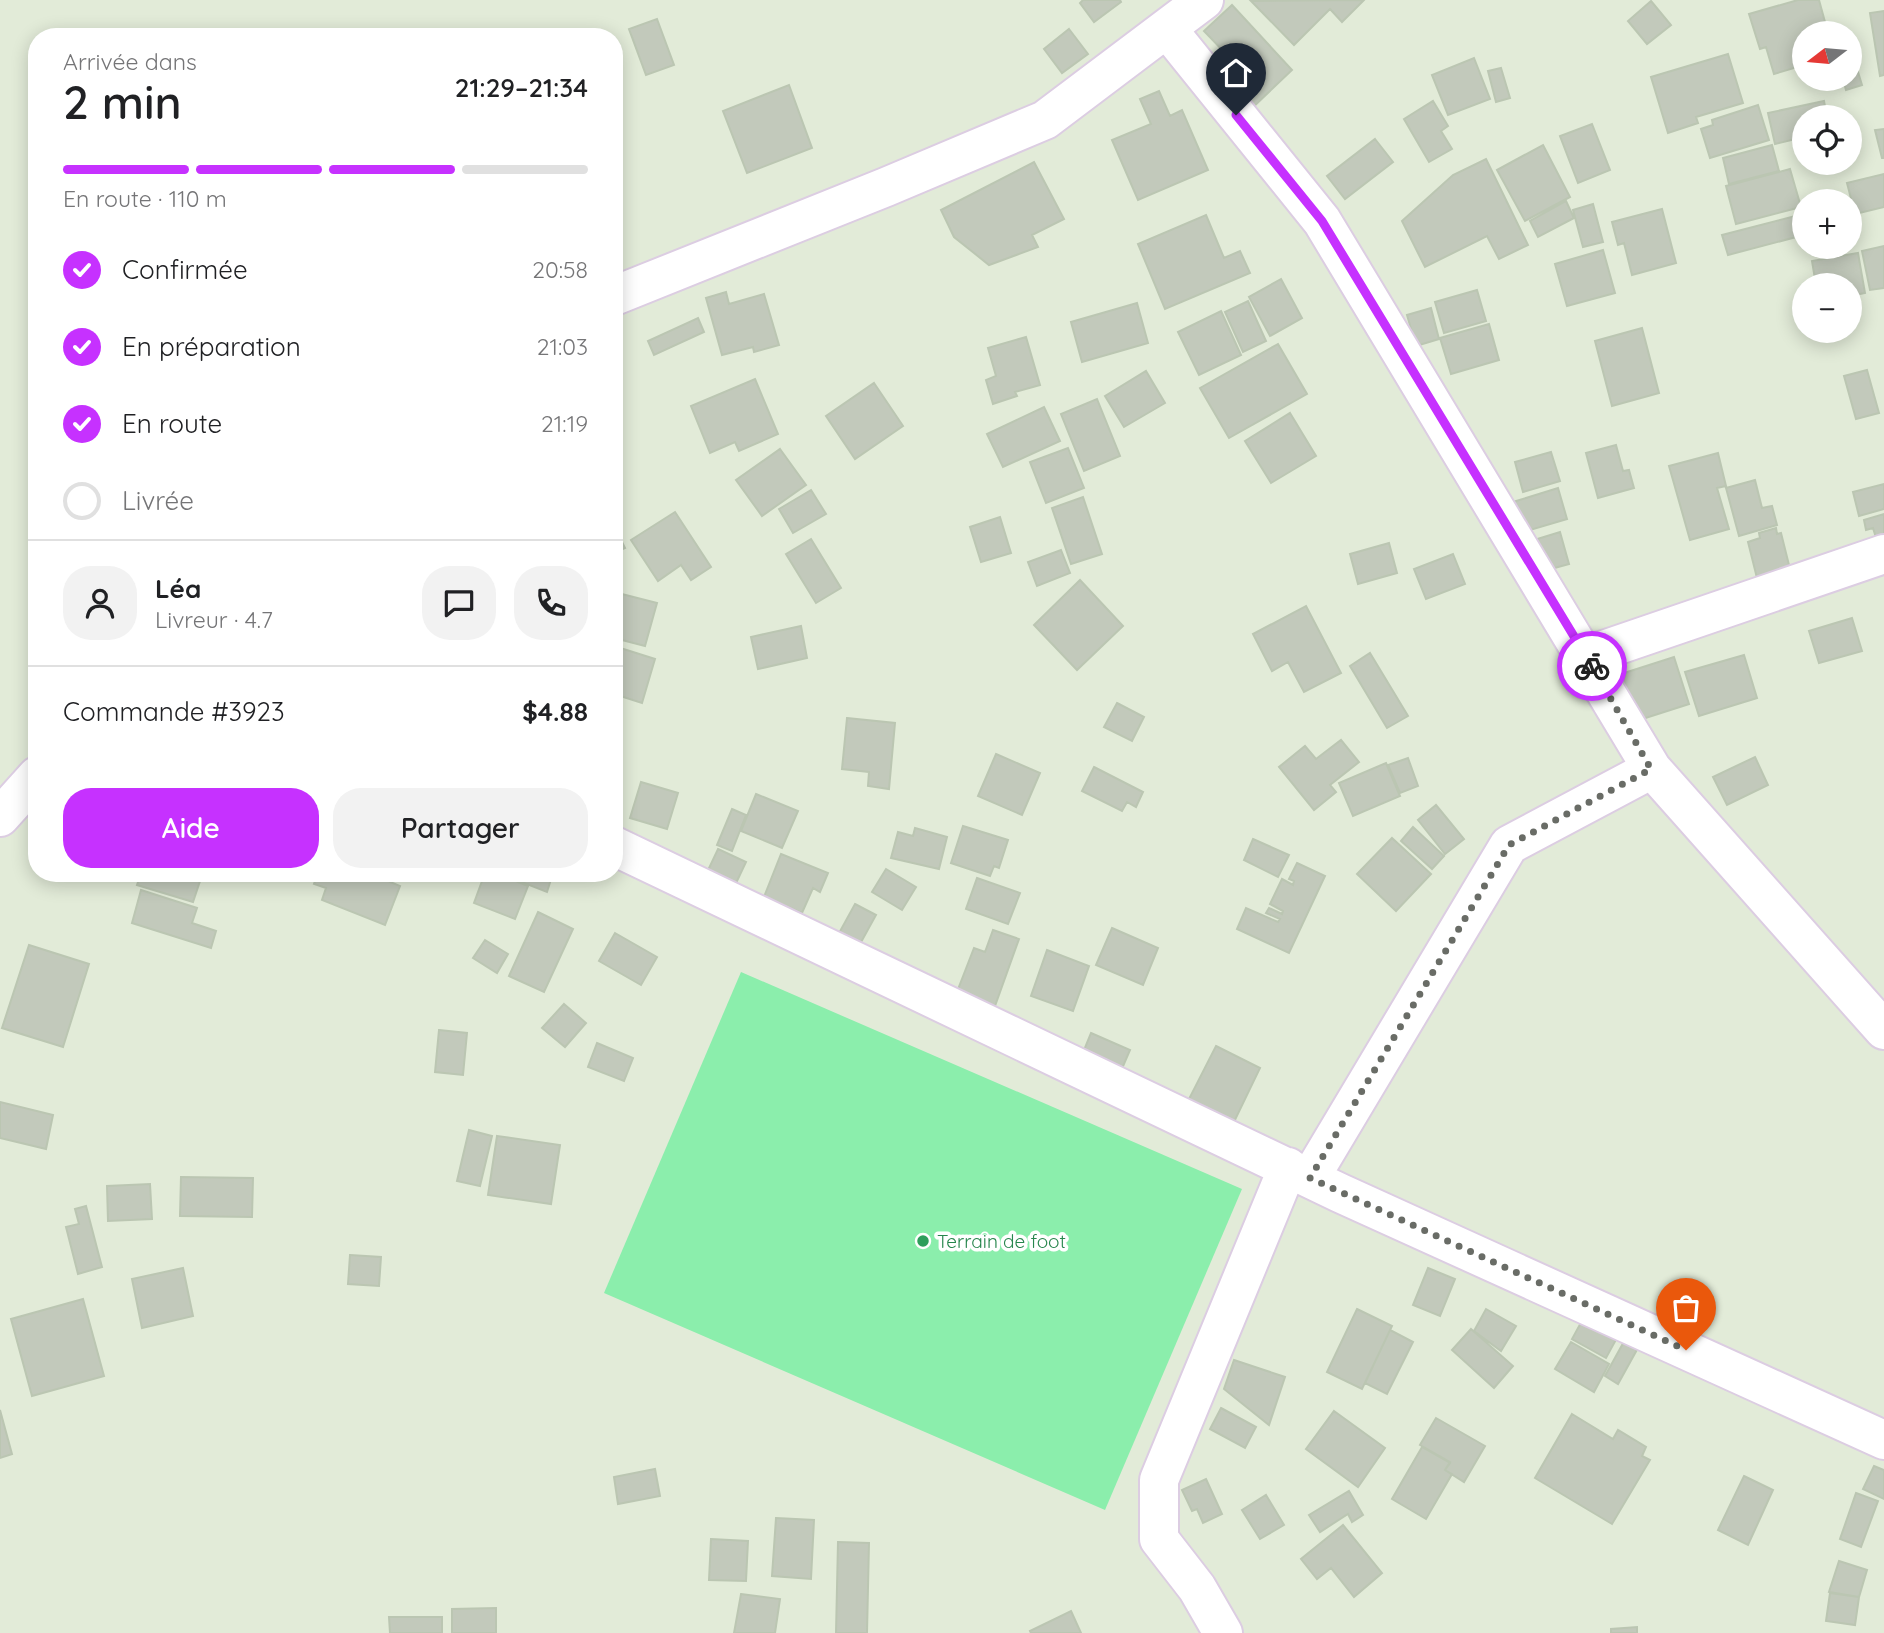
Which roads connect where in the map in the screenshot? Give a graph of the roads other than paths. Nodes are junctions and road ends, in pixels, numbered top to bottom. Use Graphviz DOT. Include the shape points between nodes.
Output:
graph roads {
  1 [pos="1205,0"];
  2 [pos="1168,30"];
  3 [pos="623,292"];
  4 [pos="1884,554"];
  5 [pos="1587,656"];
  6 [pos="1651,769"];
  7 [pos="28,786"];
  8 [pos="0,817"];
  9 [pos="623,850"];
  10 [pos="1884,1030"];
  11 [pos="1299,1172"];
  12 [pos="1884,1440"];
  13 [pos="1223,1633"];
  1 -- 2 [label="street"];
  2 -- 3 [label="street" via="1045,120"];
  2 -- 5 [label="street" via="1322,221"];
  4 -- 5 [label="street"];
  5 -- 6 [label="street"];
  6 -- 10 [label="street"];
  6 -- 11 [label="street" via="1509,845"];
  7 -- 8 [label="street"];
  9 -- 11 [label="street"];
  11 -- 12 [label="street"];
  11 -- 13 [label="street" via="1159,1480 1159,1539 1197,1588"];
}
